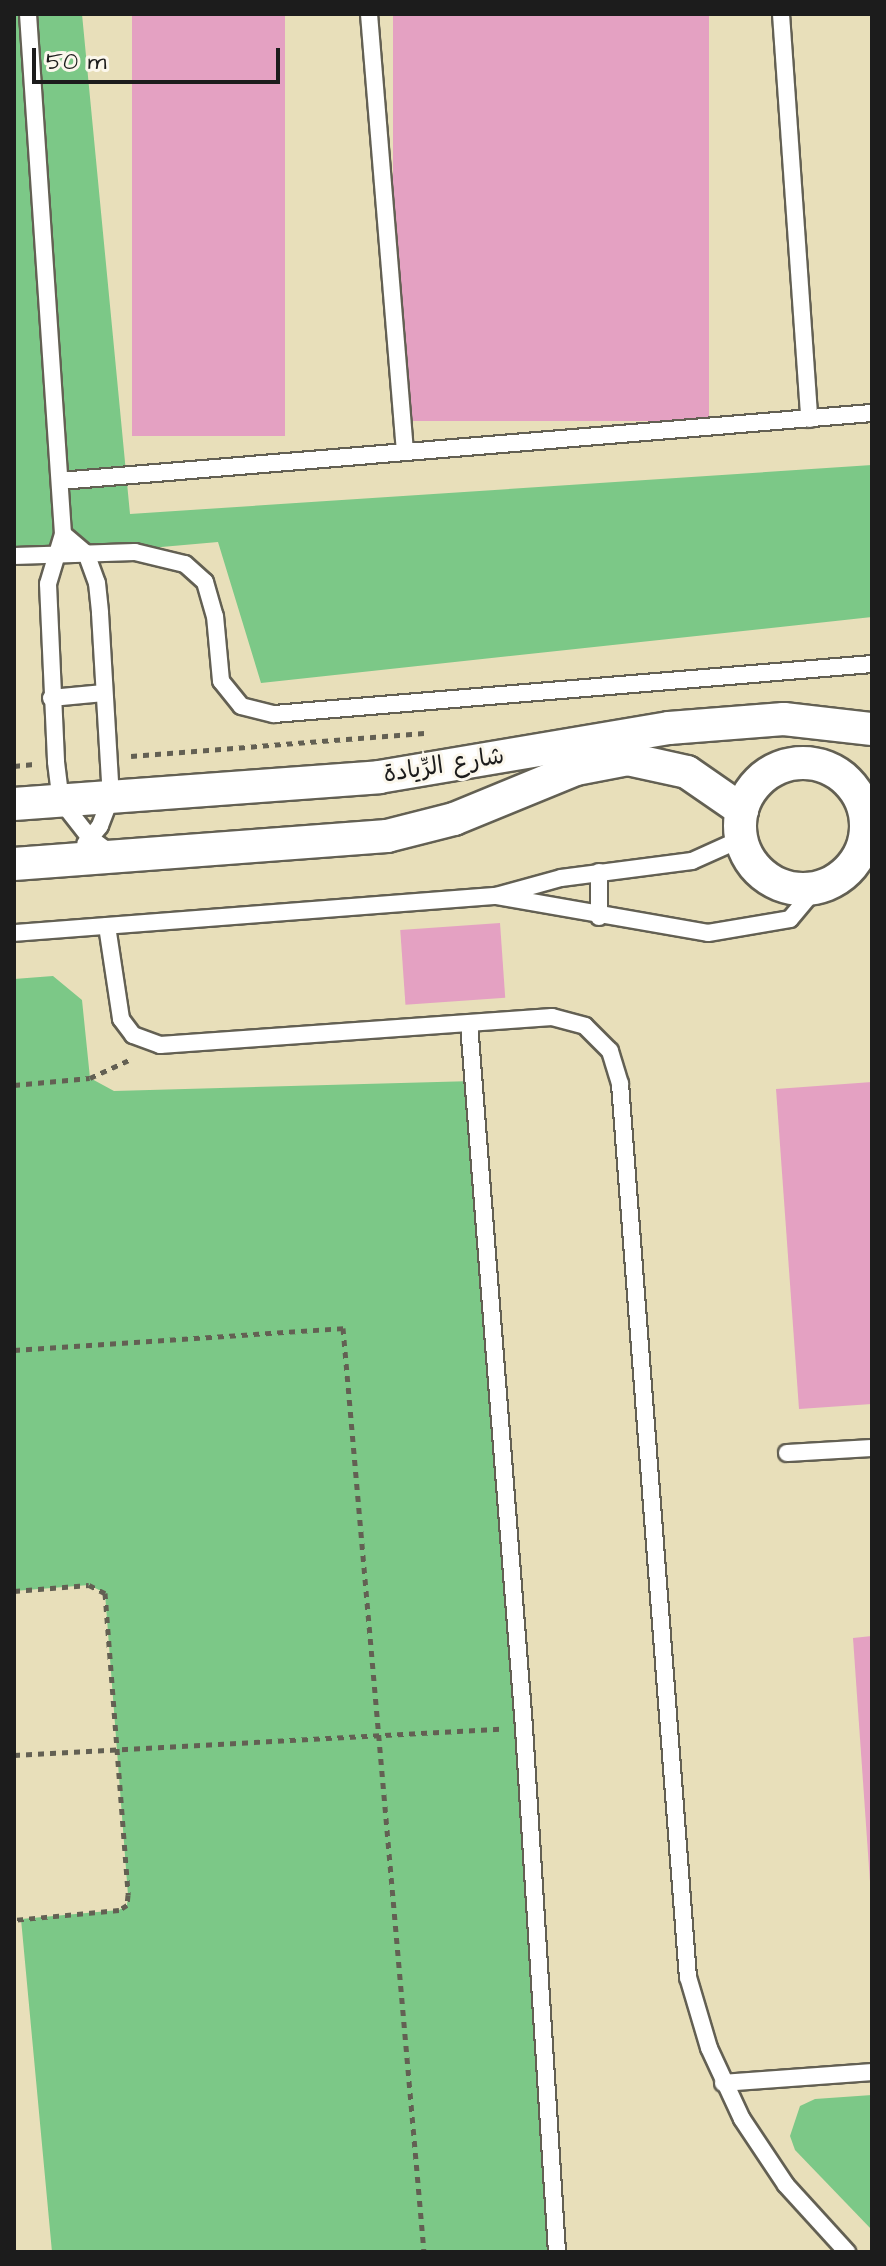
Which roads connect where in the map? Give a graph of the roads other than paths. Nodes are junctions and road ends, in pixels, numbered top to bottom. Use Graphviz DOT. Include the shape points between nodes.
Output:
graph roads {
  1 [pos="28,14"];
  2 [pos="369,14"];
  3 [pos="781,14"];
  4 [pos="872,413"];
  5 [pos="809,419"];
  6 [pos="405,452"];
  7 [pos="60,481"];
  8 [pos="63,534"];
  9 [pos="86,553"];
  10 [pos="53,555"];
  11 [pos="14,556"];
  12 [pos="872,664"];
  13 [pos="104,693"];
  14 [pos="51,698"];
  15 [pos="872,729"];
  16 [pos="861,787"];
  17 [pos="111,797"];
  18 [pos="61,801"];
  19 [pos="14,804"];
  20 [pos="742,825"];
  21 [pos="103,848"];
  22 [pos="865,856"];
  23 [pos="14,864"];
  24 [pos="599,872"];
  25 [pos="816,888"];
  26 [pos="496,896"];
  27 [pos="599,917"];
  28 [pos="107,926"];
  29 [pos="14,933"];
  30 [pos="469,1024"];
  31 [pos="872,1448"];
  32 [pos="787,1453"];
  33 [pos="872,2072"];
  34 [pos="723,2083"];
  35 [pos="557,2252"];
  36 [pos="847,2252"];
  1 -- 7 [label="lane"];
  2 -- 6 [label="lane"];
  3 -- 5 [label="lane"];
  4 -- 5 [label="lane"];
  5 -- 6 [label="lane"];
  6 -- 7 [label="lane"];
  7 -- 8 [label="lane"];
  8 -- 9 [label="lane"];
  8 -- 10 [label="lane"];
  9 -- 10 [label="lane"];
  9 -- 12 [label="lane" via="135,552 185,564 205,582 215,616 221,681 241,706 274,714"];
  9 -- 13 [label="lane" via="97,583"];
  10 -- 11 [label="lane"];
  10 -- 14 [label="lane" via="48,584"];
  13 -- 14 [label="lane"];
  13 -- 17 [label="lane"];
  14 -- 18 [label="lane"];
  15 -- 17 [label="street, شارع الرِّيادة" via="784,719 669,728 422,772"];
  16 -- 20 [label="street" via="817,765 779,768 762,778"];
  16 -- 22 [label="street"];
  17 -- 18 [label="street, شارع الرِّيادة"];
  17 -- 21 [label="lane"];
  18 -- 19 [label="street, شارع الرِّيادة"];
  18 -- 21 [label="lane"];
  20 -- 21 [label="street, شارع الرِّيادة" via="687,772 648,760 619,760 576,769 454,819 387,836"];
  20 -- 24 [label="lane" via="692,861"];
  20 -- 25 [label="street" via="748,858 777,884"];
  21 -- 23 [label="street, شارع الرِّيادة" via="63,860"];
  22 -- 25 [label="street" via="833,882"];
  24 -- 26 [label="lane"];
  24 -- 27 [label="lane"];
  25 -- 27 [label="lane" via="790,919 735,932 678,932"];
  26 -- 27 [label="lane"];
  26 -- 28 [label="lane"];
  28 -- 29 [label="lane"];
  28 -- 30 [label="lane" via="121,1019 133,1035 160,1045"];
  30 -- 34 [label="lane" via="569,1020 599,1036 617,1066 682,1940 698,2013"];
  30 -- 35 [label="lane" via="524,1728"];
  31 -- 32 [label="lane"];
  33 -- 34 [label="lane"];
  34 -- 36 [label="lane" via="786,2185"];
}
